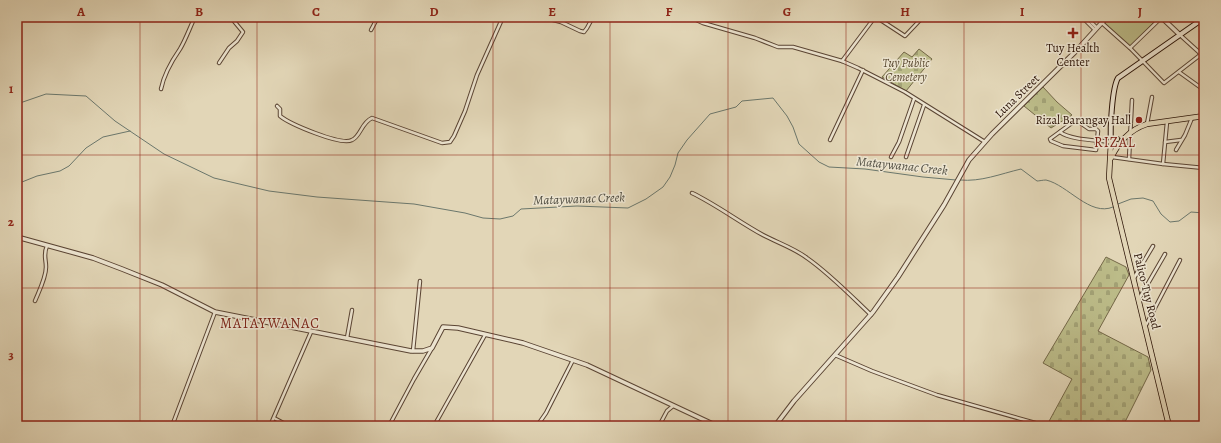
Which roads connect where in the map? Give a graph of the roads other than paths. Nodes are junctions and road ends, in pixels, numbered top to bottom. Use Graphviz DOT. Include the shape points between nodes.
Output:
graph roads {
  1 [pos="195,17"];
  2 [pos="233,17"];
  3 [pos="378,17"];
  4 [pos="503,17"];
  5 [pos="542,17"];
  6 [pos="593,17"];
  7 [pos="690,17"];
  8 [pos="699,17"];
  9 [pos="876,17"];
  10 [pos="923,17"];
  11 [pos="1082,17"];
  12 [pos="1086,17"];
  13 [pos="1099,17"];
  14 [pos="1162,17"];
  15 [pos="1204,18"];
  16 [pos="1104,20"];
  17 [pos="698,21"];
  18 [pos="1096,29"];
  19 [pos="371,30"];
  20 [pos="1180,35"];
  21 [pos="1130,48"];
  22 [pos="1204,52"];
  23 [pos="1201,54"];
  24 [pos="842,61"];
  25 [pos="1143,61"];
  26 [pos="219,63"];
  27 [pos="862,70"];
  28 [pos="1179,72"];
  29 [pos="161,89"];
  30 [pos="1204,90"];
  31 [pos="1152,97"];
  32 [pos="914,99"];
  33 [pos="1132,100"];
  34 [pos="924,105"];
  35 [pos="277,106"];
  36 [pos="1204,116"];
  37 [pos="1192,118"];
  38 [pos="1166,122"];
  39 [pos="1147,124"];
  40 [pos="1060,132"];
  41 [pos="1129,133"];
  42 [pos="830,140"];
  43 [pos="1097,140"];
  44 [pos="1182,140"];
  45 [pos="985,142"];
  46 [pos="1114,142"];
  47 [pos="1165,142"];
  48 [pos="1176,150"];
  49 [pos="891,157"];
  50 [pos="906,157"];
  51 [pos="1111,158"];
  52 [pos="1129,159"];
  53 [pos="1163,164"];
  54 [pos="1204,168"];
  55 [pos="692,192"];
  56 [pos="17,237"];
  57 [pos="47,246"];
  58 [pos="1153,246"];
  59 [pos="1165,254"];
  60 [pos="1180,260"];
  61 [pos="1133,280"];
  62 [pos="420,281"];
  63 [pos="1138,300"];
  64 [pos="35,301"];
  65 [pos="352,310"];
  66 [pos="215,312"];
  67 [pos="871,315"];
  68 [pos="1145,327"];
  69 [pos="311,332"];
  70 [pos="485,335"];
  71 [pos="347,338"];
  72 [pos="432,348"];
  73 [pos="413,351"];
  74 [pos="835,355"];
  75 [pos="573,360"];
  76 [pos="673,406"];
  77 [pos="274,418"];
  78 [pos="172,426"];
  79 [pos="270,426"];
  80 [pos="289,426"];
  81 [pos="389,426"];
  82 [pos="434,426"];
  83 [pos="537,426"];
  84 [pos="660,426"];
  85 [pos="717,426"];
  86 [pos="775,426"];
  87 [pos="1046,426"];
  88 [pos="1169,426"];
  1 -- 29 [label="street" via="172,60"];
  2 -- 26 [label="street" via="243,32"];
  3 -- 19 [label="street"];
  4 -- 35 [label="street" via="463,118 448,143 372,118 365,122 352,141 332,139 282,118"];
  5 -- 6 [label="street" via="584,32"];
  7 -- 17 [label="street"];
  8 -- 17 [label="street"];
  9 -- 10 [label="street" via="905,36"];
  9 -- 24 [label="street"];
  11 -- 18 [label="street"];
  12 -- 18 [label="street"];
  13 -- 16 [label="street"];
  14 -- 20 [label="street"];
  14 -- 21 [label="street"];
  15 -- 20 [label="main road"];
  16 -- 18 [label="street, Luna Street"];
  16 -- 21 [label="street"];
  17 -- 24 [label="street" via="778,47 793,47"];
  18 -- 45 [label="street, Luna Street"];
  20 -- 23 [label="street"];
  20 -- 25 [label="main road"];
  21 -- 25 [label="street"];
  22 -- 23 [label="street"];
  23 -- 28 [label="street"];
  24 -- 27 [label="street"];
  25 -- 28 [label="street" via="1164,83"];
  25 -- 46 [label="main road" via="1118,78 1114,87"];
  27 -- 32 [label="street"];
  27 -- 42 [label="street"];
  28 -- 30 [label="street"];
  31 -- 39 [label="street"];
  32 -- 34 [label="street"];
  32 -- 49 [label="street"];
  33 -- 41 [label="street"];
  34 -- 45 [label="street"];
  34 -- 50 [label="street"];
  36 -- 37 [label="main road"];
  37 -- 38 [label="main road"];
  37 -- 44 [label="street"];
  38 -- 39 [label="main road"];
  38 -- 47 [label="street"];
  39 -- 41 [label="main road"];
  40 -- 43 [label="street" via="1064,135"];
  40 -- 43 [label="street" via="1076,120 1089,129 1096,129"];
  40 -- 43 [label="street" via="1050,139 1063,146 1096,150"];
  41 -- 46 [label="main road"];
  41 -- 52 [label="street"];
  43 -- 46 [label="street"];
  44 -- 47 [label="street"];
  44 -- 48 [label="street"];
  45 -- 67 [label="street, Luna Street" via="969,160 898,277"];
  46 -- 51 [label="main road, Palico-Tuy Road"];
  46 -- 51 [label="main road, Palico-Tuy Road"];
  47 -- 53 [label="street"];
  51 -- 52 [label="street"];
  51 -- 61 [label="main road, Palico-Tuy Road" via="1109,178"];
  52 -- 53 [label="street"];
  53 -- 54 [label="street"];
  55 -- 67 [label="street" via="763,235 806,257"];
  56 -- 57 [label="street"];
  57 -- 64 [label="street" via="44,255 46,268"];
  57 -- 66 [label="street" via="93,258 149,279"];
  58 -- 61 [label="street"];
  59 -- 63 [label="street"];
  60 -- 68 [label="street"];
  61 -- 63 [label="main road, Palico-Tuy Road"];
  62 -- 73 [label="street"];
  63 -- 68 [label="main road, Palico-Tuy Road"];
  65 -- 71 [label="street"];
  66 -- 69 [label="street"];
  66 -- 78 [label="street"];
  67 -- 74 [label="street, Luna Street"];
  68 -- 88 [label="main road, Palico-Tuy Road"];
  69 -- 71 [label="street"];
  69 -- 77 [label="street"];
  70 -- 72 [label="street" via="443,327"];
  70 -- 75 [label="street"];
  70 -- 82 [label="street"];
  71 -- 73 [label="street"];
  72 -- 73 [label="street"];
  72 -- 81 [label="street"];
  74 -- 86 [label="street, Luna Street"];
  74 -- 87 [label="street" via="938,395"];
  75 -- 76 [label="street"];
  75 -- 83 [label="street"];
  76 -- 84 [label="street" via="667,411"];
  76 -- 85 [label="street"];
  77 -- 79 [label="street"];
  77 -- 80 [label="street"];
}
